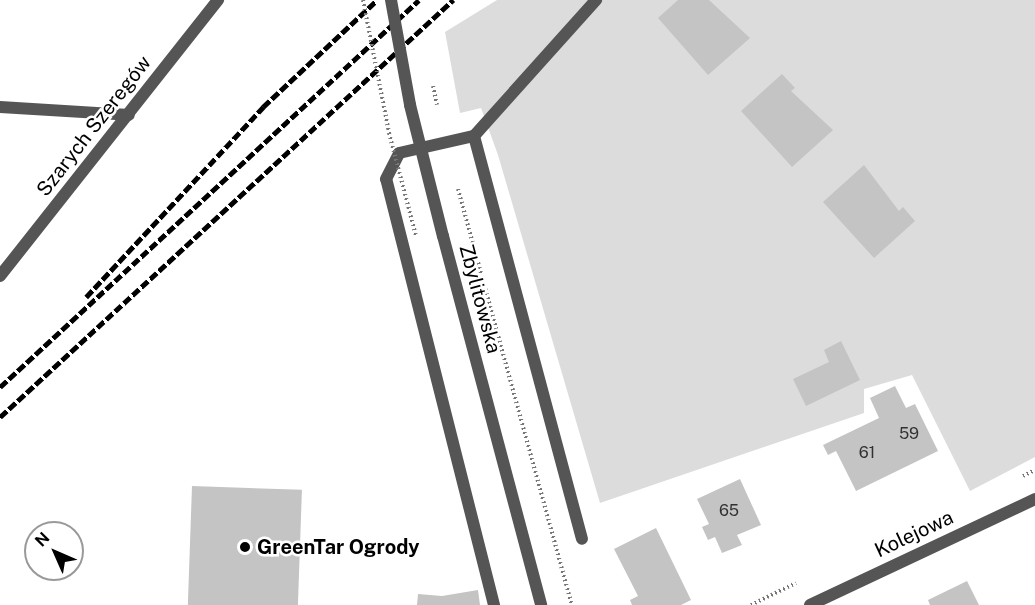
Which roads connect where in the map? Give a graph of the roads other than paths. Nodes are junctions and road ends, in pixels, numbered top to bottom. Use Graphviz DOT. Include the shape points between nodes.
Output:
graph roads {
  1 [pos="218,0"];
  2 [pos="391,0"];
  3 [pos="596,0"];
  4 [pos="0,107"];
  5 [pos="129,114"];
  6 [pos="474,136"];
  7 [pos="0,276"];
  8 [pos="1035,499"];
  9 [pos="582,539"];
  10 [pos="494,605"];
  11 [pos="541,605"];
  12 [pos="810,605"];
  1 -- 5 [label="street, Szarych Szeregów"];
  2 -- 11 [label="street, Zbylitowska, bridge" via="410,105"];
  3 -- 6 [label="street"];
  4 -- 5 [label="street"];
  5 -- 7 [label="street, Szarych Szeregów"];
  6 -- 9 [label="street"];
  6 -- 10 [label="street" via="399,153 386,179"];
  8 -- 12 [label="street, Kolejowa"];
}
